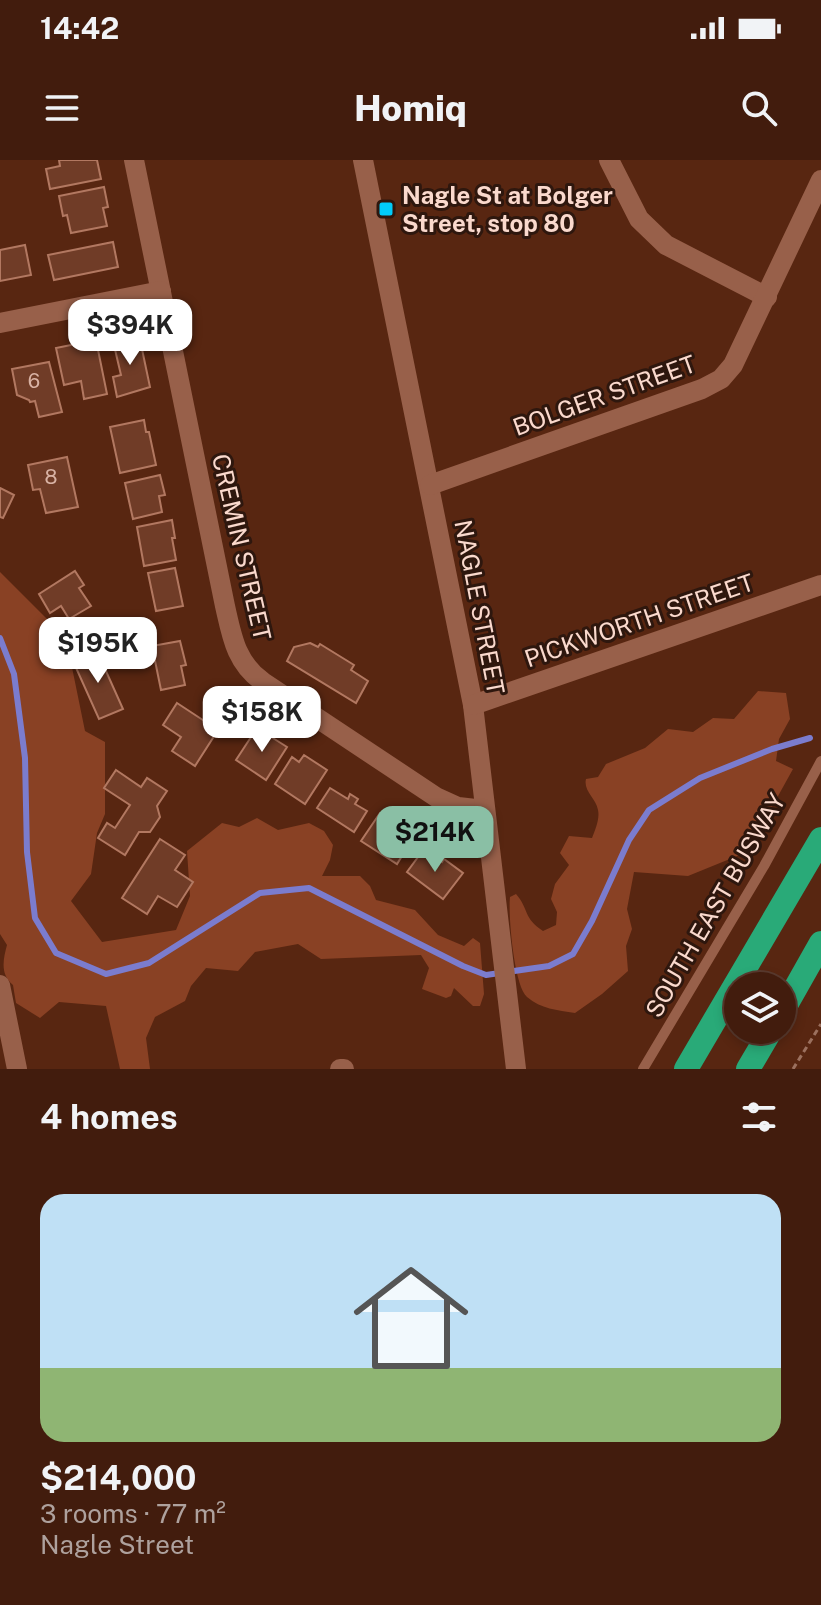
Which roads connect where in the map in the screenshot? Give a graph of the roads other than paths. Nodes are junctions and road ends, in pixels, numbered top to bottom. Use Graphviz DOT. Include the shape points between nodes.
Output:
graph roads {
  1 [pos="134,160"];
  2 [pos="363,160"];
  3 [pos="609,160"];
  4 [pos="821,180"];
  5 [pos="161,291"];
  6 [pos="767,297"];
  7 [pos="0,323"];
  8 [pos="430,485"];
  9 [pos="821,585"];
  10 [pos="473,705"];
  11 [pos="821,761"];
  12 [pos="485,810"];
  13 [pos="821,839"];
  14 [pos="821,943"];
  15 [pos="0,985"];
  16 [pos="796,987"];
  17 [pos="763,1044"];
  18 [pos="17,1069"];
  19 [pos="516,1069"];
  20 [pos="643,1069"];
  21 [pos="686,1069"];
  22 [pos="748,1069"];
  1 -- 5 [label="street, CREMIN STREET"];
  2 -- 8 [label="street, NAGLE STREET"];
  3 -- 6 [label="street" via="639,219 666,245"];
  4 -- 6 [label="street, BOLGER STREET"];
  5 -- 7 [label="street"];
  5 -- 12 [label="street, CREMIN STREET" via="232,636 243,664 436,797 458,807"];
  6 -- 8 [label="street, BOLGER STREET" via="733,365 713,384"];
  8 -- 10 [label="street, NAGLE STREET"];
  9 -- 10 [label="street, PICKWORTH STREET"];
  10 -- 12 [label="street, NAGLE STREET"];
  11 -- 20 [label="lane, SOUTH EAST BUSWAY"];
  12 -- 19 [label="street, NAGLE STREET"];
  13 -- 21 [label="highway"];
  14 -- 16 [label="highway"];
  15 -- 18 [label="street"];
  17 -- 22 [label="highway"];
}
